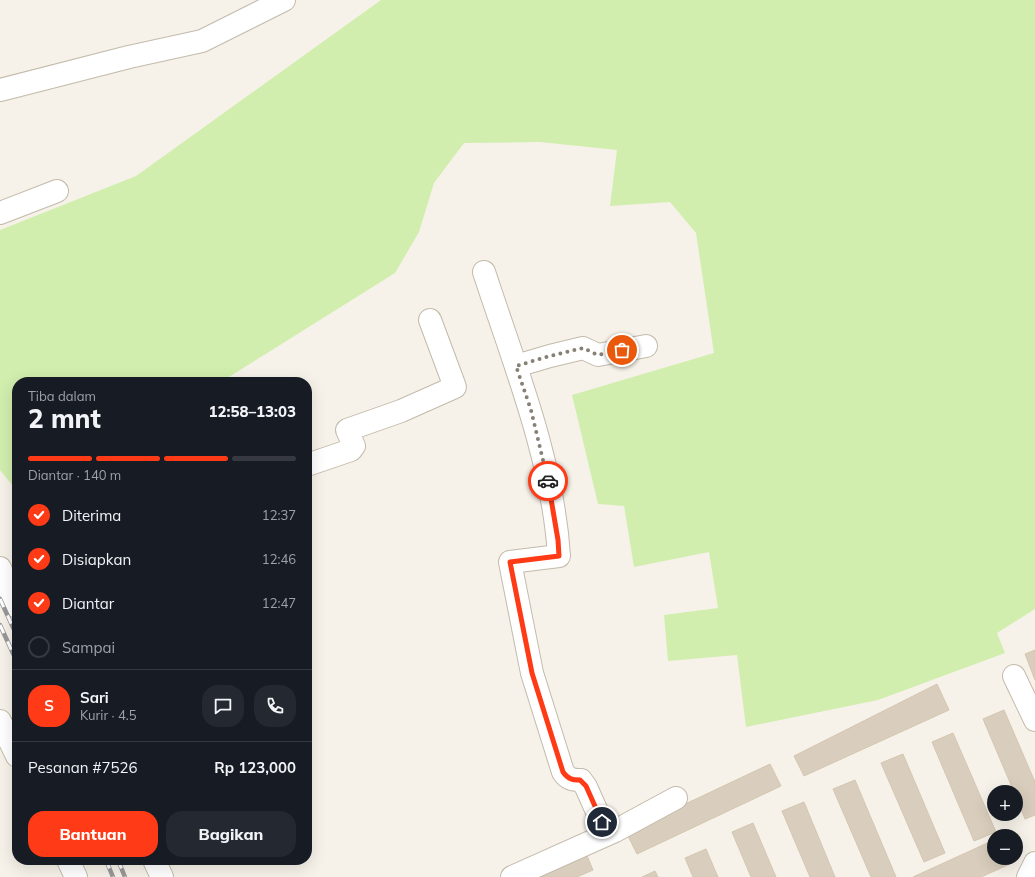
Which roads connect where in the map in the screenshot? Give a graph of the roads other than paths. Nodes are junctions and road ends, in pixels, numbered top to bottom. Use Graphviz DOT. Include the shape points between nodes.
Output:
graph roads {
  1 [pos="271,3"];
  2 [pos="0,90"];
  3 [pos="57,191"];
  4 [pos="0,214"];
  5 [pos="484,272"];
  6 [pos="430,320"];
  7 [pos="646,346"];
  8 [pos="516,366"];
  9 [pos="312,463"];
  10 [pos="0,568"];
  11 [pos="12,596"];
  12 [pos="1014,676"];
  13 [pos="1035,720"];
  14 [pos="0,721"];
  15 [pos="12,746"];
  16 [pos="676,798"];
  17 [pos="607,834"];
  18 [pos="1035,863"];
  19 [pos="70,865"];
  20 [pos="156,865"];
  21 [pos="76,877"];
  22 [pos="162,877"];
  23 [pos="512,877"];
  24 [pos="1028,877"];
  1 -- 2 [label="street" via="202,41"];
  3 -- 4 [label="street"];
  5 -- 8 [label="street"];
  6 -- 9 [label="street" via="455,387 401,411 347,430 354,446 351,450"];
  7 -- 8 [label="street" via="598,355 583,348"];
  8 -- 17 [label="street" via="531,410 548,484 559,556 510,562 532,673 563,772 568,778 580,780 586,786"];
  10 -- 11 [label="street"];
  12 -- 13 [label="street"];
  14 -- 15 [label="street"];
  16 -- 17 [label="street"];
  17 -- 23 [label="street"];
  18 -- 24 [label="street"];
  19 -- 21 [label="street"];
  20 -- 22 [label="street"];
}
